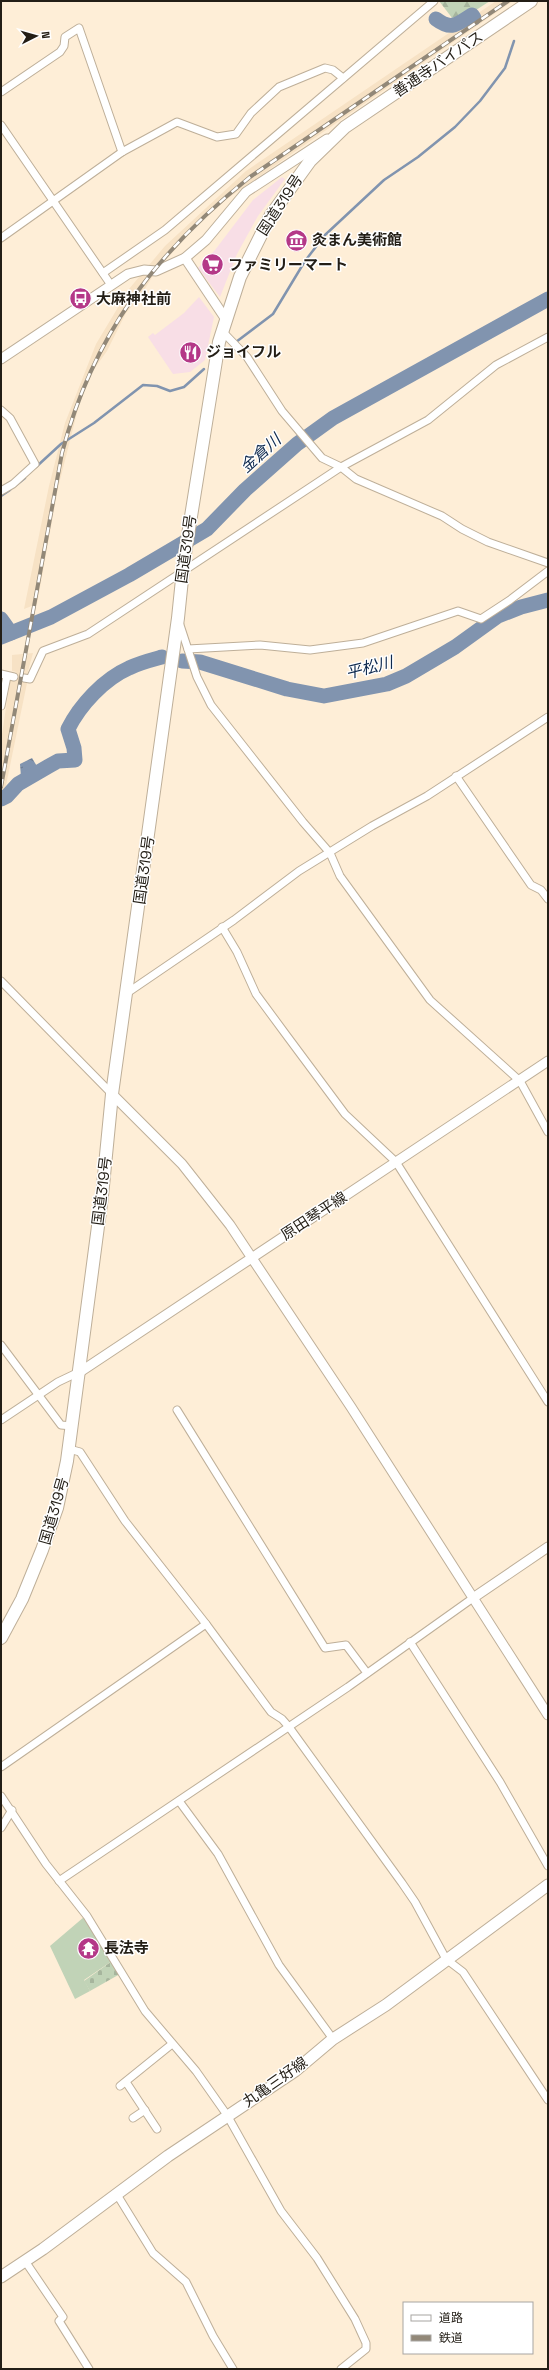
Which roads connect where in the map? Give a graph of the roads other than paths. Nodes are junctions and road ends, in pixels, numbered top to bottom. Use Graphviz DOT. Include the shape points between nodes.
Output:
graph roads {
  1 [pos="434,1"];
  2 [pos="531,1"];
  3 [pos="343,78"];
  4 [pos="1,92"];
  5 [pos="1,125"];
  6 [pos="345,127"];
  7 [pos="122,152"];
  8 [pos="53,201"];
  9 [pos="1,238"];
  10 [pos="185,258"];
  11 [pos="104,273"];
  12 [pos="111,285"];
  13 [pos="225,318"];
  14 [pos="222,331"];
  15 [pos="548,337"];
  16 [pos="1,359"];
  17 [pos="1,410"];
  18 [pos="341,467"];
  19 [pos="1,491"];
  20 [pos="548,563"];
  21 [pos="548,571"];
  22 [pos="182,574"];
  23 [pos="178,618"];
  24 [pos="188,650"];
  25 [pos="4,675"];
  26 [pos="14,677"];
  27 [pos="24,678"];
  28 [pos="1,706"];
  29 [pos="548,717"];
  30 [pos="456,776"];
  31 [pos="330,853"];
  32 [pos="548,899"];
  33 [pos="222,927"];
  34 [pos="1,981"];
  35 [pos="127,993"];
  36 [pos="548,1061"];
  37 [pos="520,1081"];
  38 [pos="112,1094"];
  39 [pos="548,1132"];
  40 [pos="396,1162"];
  41 [pos="250,1258"];
  42 [pos="1,1344"];
  43 [pos="80,1372"];
  44 [pos="39,1395"];
  45 [pos="548,1402"];
  46 [pos="177,1410"];
  47 [pos="1,1420"];
  48 [pos="72,1426"];
  49 [pos="69,1449"];
  50 [pos="548,1547"];
  51 [pos="473,1598"];
  52 [pos="206,1624"];
  53 [pos="1,1638"];
  54 [pos="410,1642"];
  55 [pos="367,1673"];
  56 [pos="548,1715"];
  57 [pos="289,1727"];
  58 [pos="1,1767"];
  59 [pos="1,1796"];
  60 [pos="179,1801"];
  61 [pos="12,1810"];
  62 [pos="1,1828"];
  63 [pos="548,1866"];
  64 [pos="59,1881"];
  65 [pos="548,1885"];
  66 [pos="446,1959"];
  67 [pos="332,2039"];
  68 [pos="172,2044"];
  69 [pos="142,2056"];
  70 [pos="146,2063"];
  71 [pos="548,2100"];
  72 [pos="145,2110"];
  73 [pos="227,2115"];
  74 [pos="133,2118"];
  75 [pos="157,2129"];
  76 [pos="116,2193"];
  77 [pos="25,2261"];
  78 [pos="1,2277"];
  79 [pos="89,2369"];
  80 [pos="233,2369"];
  81 [pos="341,2369"];
  1 -- 3 [label="street"];
  2 -- 6 [label="highway, 善通寺バイパス"];
  3 -- 7 [label="street" via="333,70 325,68 279,88 251,113 236,134 217,137 177,122"];
  3 -- 11 [label="street" via="165,230"];
  4 -- 7 [label="street" via="60,52 65,37 79,28"];
  5 -- 8 [label="street"];
  6 -- 10 [label="main road" via="246,192 206,240"];
  6 -- 13 [label="highway, 国道319号" via="310,161 274,210 246,263"];
  7 -- 8 [label="street"];
  8 -- 9 [label="street"];
  8 -- 11 [label="street"];
  10 -- 12 [label="main road" via="156,271 144,270 128,274"];
  10 -- 13 [label="main road"];
  11 -- 12 [label="street"];
  12 -- 16 [label="main road"];
  13 -- 14 [label="highway, 国道319号"];
  14 -- 18 [label="street" via="247,357 287,418 322,458"];
  14 -- 22 [label="highway, 国道319号"];
  15 -- 18 [label="street" via="496,365 428,420"];
  17 -- 19 [label="street" via="10,418 35,464"];
  18 -- 20 [label="street" via="356,479 442,516 488,542"];
  18 -- 22 [label="street"];
  21 -- 24 [label="street" via="481,619 458,611 363,643 310,650 260,645"];
  22 -- 23 [label="highway, 国道319号"];
  22 -- 27 [label="street" via="88,634 43,651 30,679"];
  23 -- 24 [label="street"];
  23 -- 35 [label="highway, 国道319号"];
  24 -- 31 [label="street" via="197,677 211,705"];
  25 -- 26 [label="street"];
  25 -- 28 [label="street"];
  29 -- 30 [label="street"];
  30 -- 31 [label="street"];
  30 -- 32 [label="street" via="531,885 541,890"];
  31 -- 33 [label="street" via="300,871"];
  31 -- 37 [label="street" via="340,876 430,1000"];
  33 -- 35 [label="street"];
  33 -- 40 [label="street" via="237,952 256,994 345,1114"];
  34 -- 38 [label="street"];
  35 -- 38 [label="highway, 国道319号"];
  36 -- 37 [label="main road, 原田琴平線"];
  37 -- 39 [label="street"];
  37 -- 40 [label="main road, 原田琴平線"];
  38 -- 41 [label="main road" via="182,1164 230,1225"];
  38 -- 43 [label="highway, 国道319号"];
  40 -- 41 [label="main road, 原田琴平線"];
  40 -- 45 [label="street"];
  41 -- 43 [label="main road, 原田琴平線"];
  41 -- 51 [label="main road" via="351,1407"];
  42 -- 44 [label="street"];
  43 -- 44 [label="street" via="58,1382"];
  43 -- 48 [label="highway, 国道319号"];
  44 -- 47 [label="street"];
  44 -- 48 [label="street" via="61,1425"];
  46 -- 55 [label="street" via="325,1648 346,1644"];
  48 -- 49 [label="highway, 国道319号"];
  49 -- 52 [label="street" via="80,1452 125,1521"];
  49 -- 53 [label="highway, 国道319号" via="57,1508 42,1550 22,1600"];
  50 -- 51 [label="main road"];
  51 -- 54 [label="street"];
  51 -- 56 [label="main road"];
  52 -- 57 [label="street" via="271,1712 282,1718"];
  52 -- 58 [label="street"];
  54 -- 55 [label="street"];
  54 -- 63 [label="street" via="500,1782"];
  55 -- 57 [label="street"];
  57 -- 60 [label="street"];
  57 -- 66 [label="street" via="415,1902"];
  59 -- 61 [label="street"];
  60 -- 64 [label="street"];
  60 -- 67 [label="street" via="218,1854 279,1965"];
  61 -- 62 [label="street"];
  61 -- 64 [label="street"];
  64 -- 68 [label="street" via="88,1916 145,2011"];
  65 -- 66 [label="main road, 丸亀三好線"];
  66 -- 67 [label="main road, 丸亀三好線" via="386,2005"];
  66 -- 71 [label="street" via="463,1972"];
  67 -- 73 [label="main road, 丸亀三好線" via="295,2071"];
  68 -- 70 [label="street"];
  68 -- 73 [label="street" via="196,2071"];
  69 -- 70 [label="street"];
  70 -- 72 [label="street" via="123,2084"];
  72 -- 74 [label="street"];
  72 -- 75 [label="street"];
  73 -- 76 [label="main road, 丸亀三好線"];
  73 -- 81 [label="street" via="281,2211 317,2258 358,2325 366,2349"];
  76 -- 77 [label="main road, 丸亀三好線"];
  76 -- 80 [label="street" via="153,2253 186,2282"];
  77 -- 78 [label="main road, 丸亀三好線"];
  77 -- 79 [label="street" via="63,2317 59,2321"];
}
